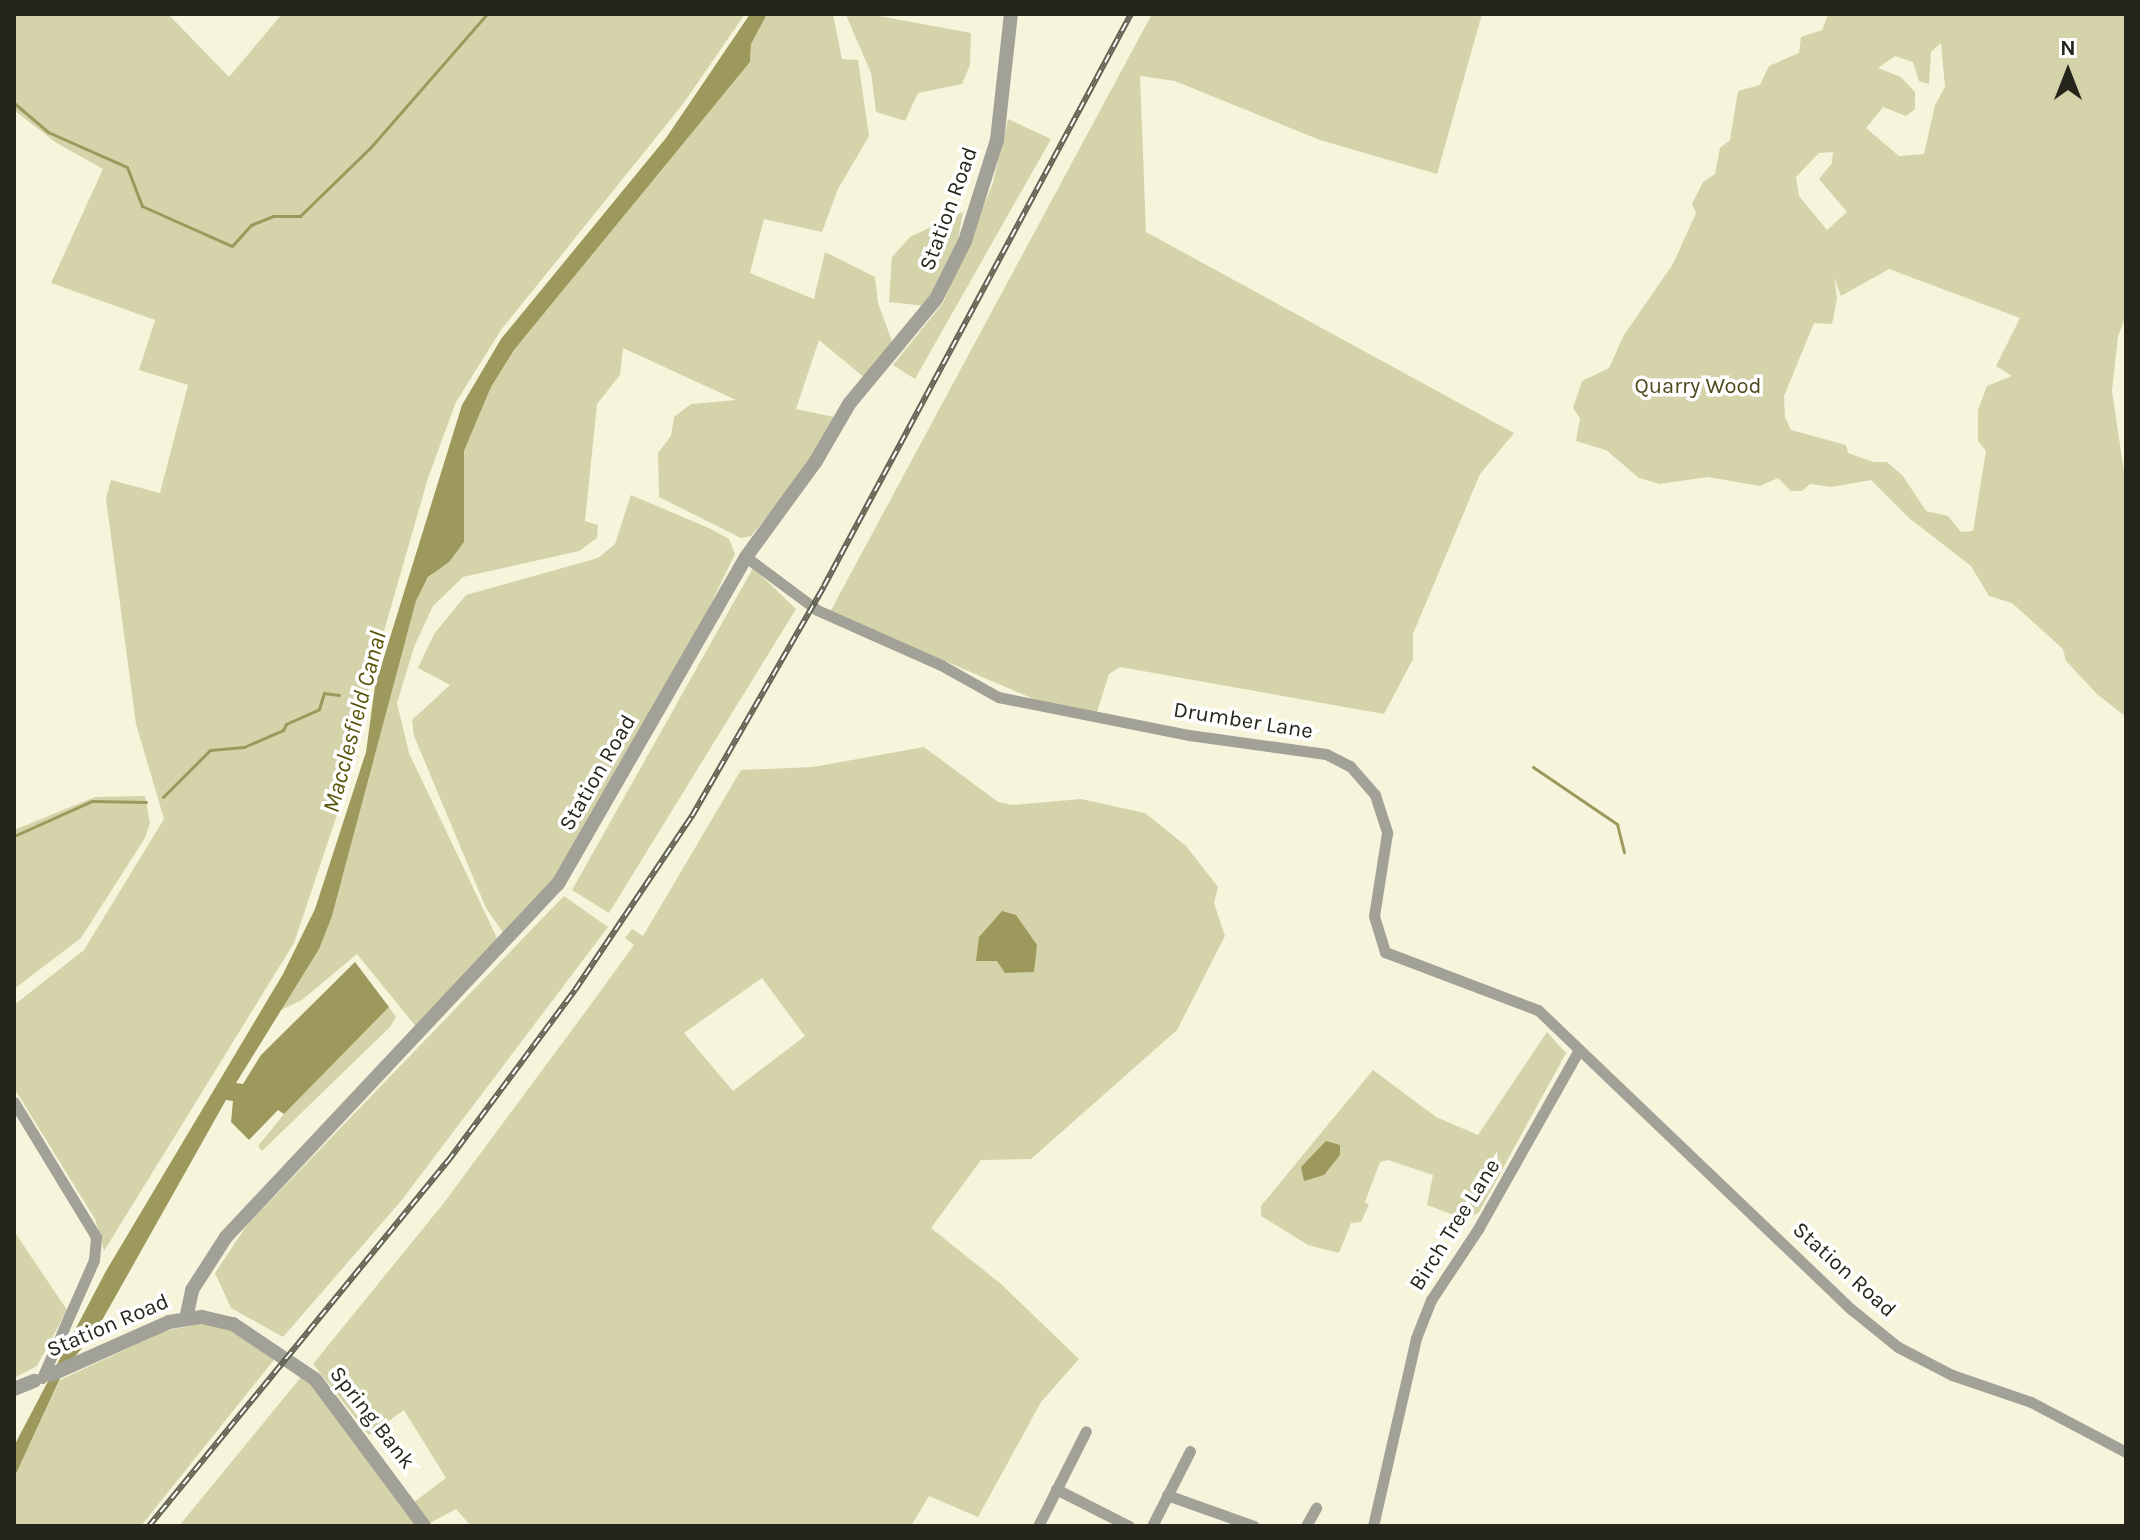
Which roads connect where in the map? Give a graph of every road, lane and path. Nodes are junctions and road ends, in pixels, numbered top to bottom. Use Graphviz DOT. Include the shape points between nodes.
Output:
graph roads {
  1 [pos="1011,14"];
  2 [pos="746,557"];
  3 [pos="1579,1050"];
  4 [pos="14,1102"];
  5 [pos="186,1319"];
  6 [pos="42,1378"];
  7 [pos="14,1389"];
  8 [pos="1086,1431"];
  9 [pos="1190,1451"];
  10 [pos="2126,1452"];
  11 [pos="1056,1489"];
  12 [pos="1167,1495"];
  13 [pos="1316,1508"];
  14 [pos="424,1526"];
  15 [pos="1038,1526"];
  16 [pos="1129,1526"];
  17 [pos="1152,1526"];
  18 [pos="1254,1526"];
  19 [pos="1306,1526"];
  20 [pos="1373,1526"];
  1 -- 2 [label="street, Station Road" via="997,140 949,279 849,404 816,461"];
  2 -- 3 [label="street, Drumber Lane" via="817,610 941,665 998,697 1189,735 1326,754 1350,766 1375,795 1387,833 1374,916 1385,952 1538,1010"];
  2 -- 5 [label="street, Station Road" via="558,884 226,1237 192,1290"];
  3 -- 10 [label="street, Station Road" via="1882,1335 1934,1367 2031,1402"];
  3 -- 20 [label="street, Birch Tree Lane" via="1493,1204 1431,1300 1416,1338"];
  4 -- 6 [label="street" via="96,1237 94,1260"];
  5 -- 6 [label="street, Station Road"];
  5 -- 14 [label="street, Spring Bank" via="233,1324 315,1379"];
  6 -- 7 [label="street, Station Road"];
  8 -- 11 [label="street"];
  9 -- 12 [label="street"];
  11 -- 15 [label="street"];
  11 -- 16 [label="street"];
  12 -- 17 [label="street"];
  12 -- 18 [label="street"];
  13 -- 19 [label="street"];
}
